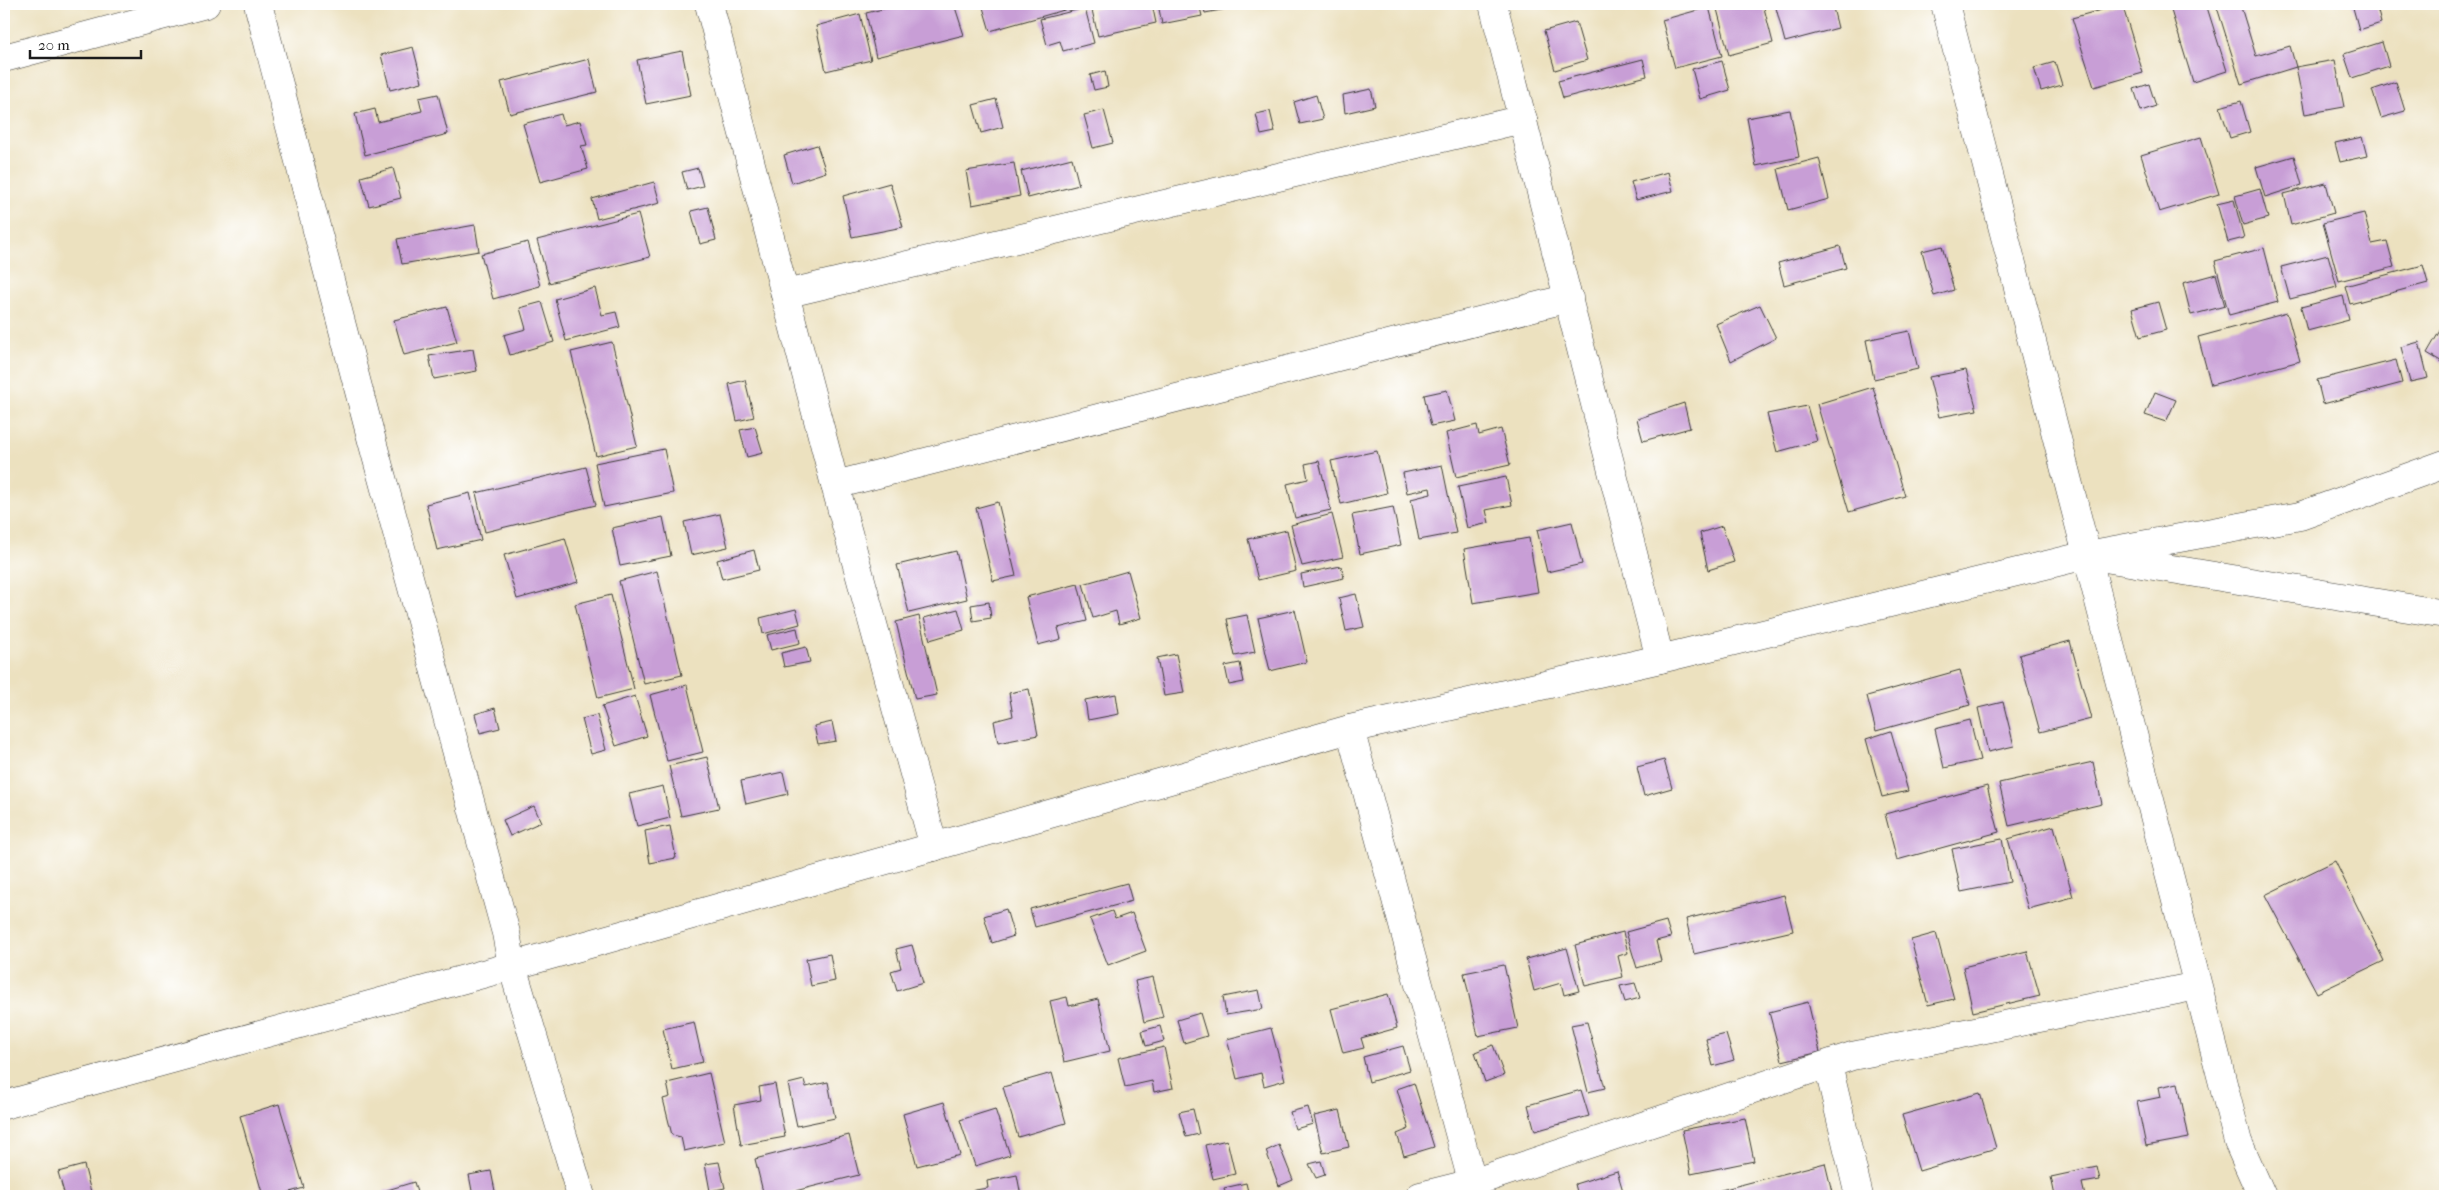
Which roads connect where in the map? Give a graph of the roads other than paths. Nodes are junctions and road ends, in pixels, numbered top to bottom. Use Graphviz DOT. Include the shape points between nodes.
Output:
graph roads {
  1 [pos="206,4"];
  2 [pos="258,4"];
  3 [pos="709,4"];
  4 [pos="1493,4"];
  5 [pos="1945,4"];
  6 [pos="4,58"];
  7 [pos="1523,119"];
  8 [pos="785,294"];
  9 [pos="1568,298"];
  10 [pos="2445,464"];
  11 [pos="835,485"];
  12 [pos="2087,555"];
  13 [pos="2445,614"];
  14 [pos="1660,659"];
  15 [pos="1350,729"];
  16 [pos="934,847"];
  17 [pos="512,966"];
  18 [pos="2197,986"];
  19 [pos="1828,1065"];
  20 [pos="4,1105"];
  21 [pos="1474,1190"];
  22 [pos="581,1196"];
  23 [pos="1420,1196"];
  24 [pos="1859,1196"];
  25 [pos="2262,1196"];
  1 -- 6 [label="street"];
  2 -- 17 [label="street"];
  3 -- 8 [label="street"];
  4 -- 7 [label="street"];
  5 -- 12 [label="street"];
  7 -- 8 [label="street"];
  7 -- 9 [label="street"];
  8 -- 11 [label="street"];
  9 -- 11 [label="street"];
  9 -- 14 [label="street"];
  10 -- 12 [label="street" via="2300,516"];
  11 -- 16 [label="street"];
  12 -- 13 [label="street"];
  12 -- 14 [label="street"];
  12 -- 18 [label="street"];
  14 -- 15 [label="street"];
  15 -- 16 [label="street"];
  15 -- 21 [label="street"];
  16 -- 17 [label="street"];
  17 -- 20 [label="street"];
  17 -- 22 [label="street"];
  18 -- 19 [label="street" via="1852,1056"];
  18 -- 25 [label="street" via="2238,1142"];
  19 -- 21 [label="street"];
  19 -- 24 [label="street"];
  21 -- 23 [label="street"];
}
